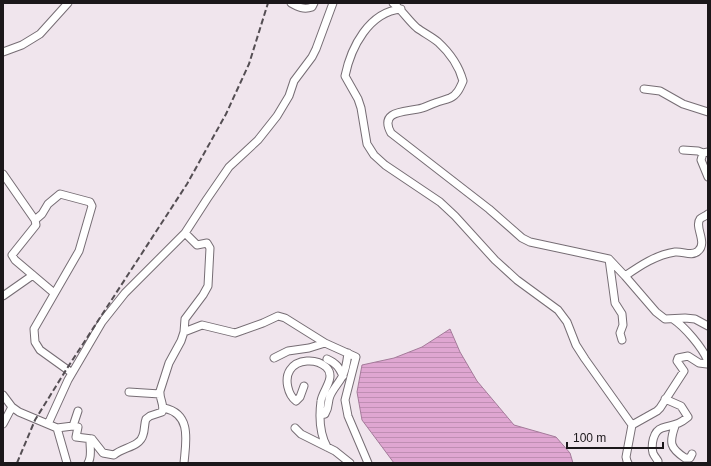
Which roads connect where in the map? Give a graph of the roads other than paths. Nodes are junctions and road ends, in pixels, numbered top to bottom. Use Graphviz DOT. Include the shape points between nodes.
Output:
graph roads {
  1 [pos="68,3"];
  2 [pos="291,3"];
  3 [pos="314,3"];
  4 [pos="333,3"];
  5 [pos="393,3"];
  6 [pos="400,6"];
  7 [pos="3,52"];
  8 [pos="644,89"];
  9 [pos="708,112"];
  10 [pos="683,150"];
  11 [pos="705,153"];
  12 [pos="3,174"];
  13 [pos="708,177"];
  14 [pos="708,214"];
  15 [pos="35,220"];
  16 [pos="185,233"];
  17 [pos="609,259"];
  18 [pos="32,275"];
  19 [pos="625,276"];
  20 [pos="54,293"];
  21 [pos="3,296"];
  22 [pos="673,319"];
  23 [pos="708,326"];
  24 [pos="184,332"];
  25 [pos="622,340"];
  26 [pos="325,343"];
  27 [pos="348,353"];
  28 [pos="274,358"];
  29 [pos="327,359"];
  30 [pos="72,373"];
  31 [pos="343,376"];
  32 [pos="304,386"];
  33 [pos="129,392"];
  34 [pos="160,394"];
  35 [pos="3,395"];
  36 [pos="665,399"];
  37 [pos="12,407"];
  38 [pos="164,408"];
  39 [pos="78,411"];
  40 [pos="320,415"];
  41 [pos="3,424"];
  42 [pos="48,424"];
  43 [pos="632,425"];
  44 [pos="73,426"];
  45 [pos="675,426"];
  46 [pos="57,428"];
  47 [pos="295,428"];
  48 [pos="92,439"];
  49 [pos="327,447"];
  50 [pos="692,454"];
  51 [pos="658,461"];
  52 [pos="67,463"];
  53 [pos="88,463"];
  54 [pos="184,463"];
  55 [pos="350,463"];
  56 [pos="368,463"];
  57 [pos="628,463"];
  1 -- 7 [label="street" via="40,34 22,45"];
  2 -- 3 [label="street" via="307,9"];
  4 -- 16 [label="street" via="312,57 294,81 289,96 277,116 258,140 229,167"];
  5 -- 6 [label="street"];
  6 -- 17 [label="street" via="416,27 438,43 449,55 457,66 463,82 451,98 419,109 393,114 388,120 390,133 522,238 530,242"];
  6 -- 43 [label="street" via="377,19 365,30 356,43 348,63 345,76 361,108 367,144 385,165 440,202 517,280 558,310 567,322 585,359"];
  8 -- 9 [label="street" via="660,90 683,104"];
  10 -- 11 [label="street"];
  11 -- 13 [label="street" via="701,160"];
  12 -- 15 [label="street"];
  14 -- 19 [label="street" via="700,219 698,225 701,248 698,252 661,255"];
  15 -- 18 [label="street" via="36,225 12,255"];
  15 -- 20 [label="street" via="60,194 90,202 92,206 79,251"];
  16 -- 24 [label="street" via="197,245 207,243 210,248 208,286 185,319"];
  16 -- 30 [label="street" via="125,293 102,322"];
  17 -- 19 [label="street"];
  17 -- 25 [label="street" via="615,303 622,314"];
  18 -- 20 [label="street"];
  18 -- 21 [label="street"];
  19 -- 22 [label="street" via="656,312 665,319"];
  20 -- 30 [label="street" via="34,329 35,342 40,350"];
  22 -- 23 [label="street" via="695,319"];
  22 -- 36 [label="street" via="708,360 707,364 703,364 688,356 678,358 677,362 684,371"];
  24 -- 26 [label="street" via="202,325 235,333 278,316"];
  24 -- 34 [label="street" via="169,362"];
  26 -- 27 [label="street"];
  26 -- 28 [label="street" via="288,351"];
  27 -- 31 [label="street"];
  27 -- 56 [label="street" via="356,357 345,400 348,416"];
  29 -- 31 [label="street" via="338,366"];
  30 -- 42 [label="street"];
  31 -- 40 [label="street" via="329,398 330,403 325,414"];
  32 -- 40 [label="street" via="296,401 289,392 288,376 295,365 313,361 327,368 330,375 321,399"];
  33 -- 34 [label="street"];
  34 -- 38 [label="street"];
  35 -- 37 [label="street"];
  36 -- 43 [label="street" via="657,411"];
  36 -- 45 [label="street" via="681,406 688,417"];
  37 -- 41 [label="street"];
  37 -- 42 [label="street"];
  38 -- 48 [label="street" via="162,412 146,419 141,441 114,455 104,454"];
  38 -- 54 [label="street" via="176,412 185,427"];
  39 -- 44 [label="street"];
  40 -- 49 [label="street" via="323,439"];
  42 -- 46 [label="street"];
  43 -- 57 [label="street" via="626,457"];
  44 -- 46 [label="street"];
  44 -- 48 [label="street" via="78,427 76,436"];
  45 -- 50 [label="street" via="671,443 673,448 686,458 690,458"];
  45 -- 51 [label="street" via="660,428 656,432 654,454"];
  46 -- 52 [label="street"];
  47 -- 49 [label="street" via="300,434"];
  48 -- 53 [label="street"];
  49 -- 55 [label="street"];
}
